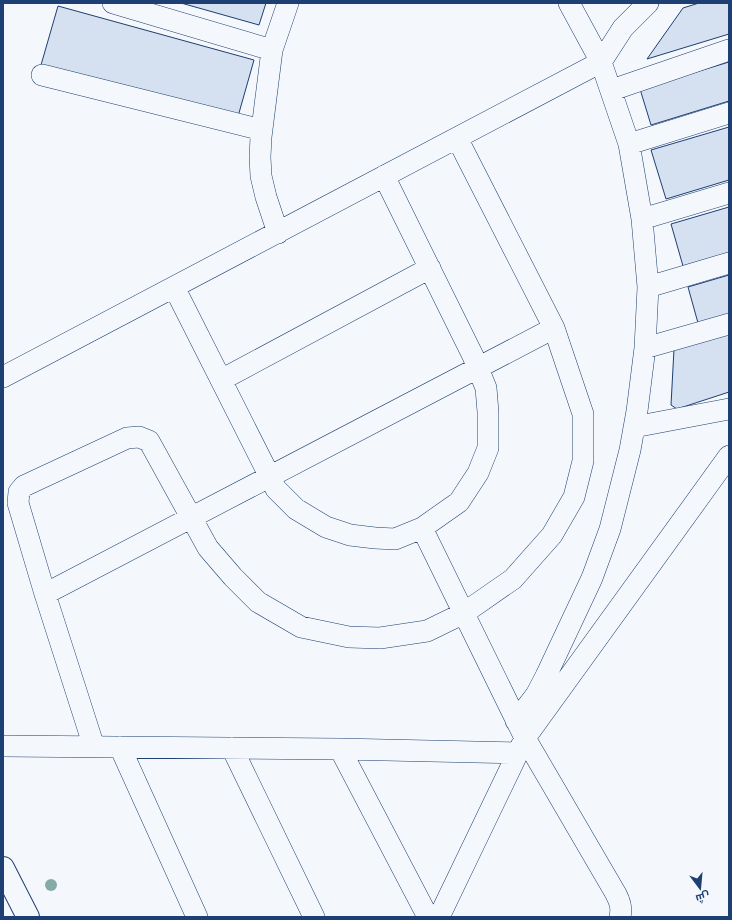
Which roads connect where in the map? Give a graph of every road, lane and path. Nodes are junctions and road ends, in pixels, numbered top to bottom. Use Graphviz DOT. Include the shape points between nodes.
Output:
graph roads {
  1 [pos="113,3"];
  2 [pos="288,3"];
  3 [pos="569,3"];
  4 [pos="648,3"];
  5 [pos="272,50"];
  6 [pos="729,50"];
  7 [pos="601,62"];
  8 [pos="42,75"];
  9 [pos="612,90"];
  10 [pos="729,113"];
  11 [pos="262,130"];
  12 [pos="457,138"];
  13 [pos="630,144"];
  14 [pos="384,176"];
  15 [pos="729,193"];
  16 [pos="642,219"];
  17 [pos="278,232"];
  18 [pos="729,263"];
  19 [pos="430,268"];
  20 [pos="174,287"];
  21 [pos="648,288"];
  22 [pos="729,324"];
  23 [pos="554,328"];
  24 [pos="645,348"];
  25 [pos="478,368"];
  26 [pos="3,377"];
  27 [pos="221,380"];
  28 [pos="729,409"];
  29 [pos="634,427"];
  30 [pos="729,456"];
  31 [pos="270,477"];
  32 [pos="190,518"];
  33 [pos="422,528"];
  34 [pos="45,594"];
  35 [pos="464,613"];
  36 [pos="519,737"];
  37 [pos="3,746"];
  38 [pos="94,747"];
  39 [pos="120,747"];
  40 [pos="232,748"];
  41 [pos="340,749"];
  42 [pos="3,868"];
  43 [pos="28,917"];
  44 [pos="197,917"];
  45 [pos="314,917"];
  46 [pos="428,917"];
  47 [pos="439,917"];
  48 [pos="620,917"];
  1 -- 5 [label="street"];
  2 -- 5 [label="street"];
  3 -- 7 [label="street"];
  4 -- 7 [label="street" via="623,28"];
  5 -- 11 [label="street"];
  6 -- 9 [label="street"];
  7 -- 9 [label="street"];
  7 -- 12 [label="street"];
  8 -- 11 [label="street"];
  9 -- 13 [label="street"];
  10 -- 13 [label="street"];
  11 -- 17 [label="street" via="261,176"];
  12 -- 14 [label="street"];
  12 -- 23 [label="street"];
  13 -- 16 [label="street"];
  14 -- 17 [label="street"];
  14 -- 19 [label="street"];
  15 -- 16 [label="street"];
  16 -- 21 [label="street"];
  17 -- 20 [label="street"];
  18 -- 21 [label="street"];
  19 -- 25 [label="street"];
  19 -- 27 [label="street"];
  20 -- 26 [label="street"];
  20 -- 27 [label="street"];
  21 -- 24 [label="street"];
  22 -- 24 [label="street"];
  23 -- 25 [label="street"];
  23 -- 35 [label="street" via="582,414 583,461 574,497 552,536 513,579"];
  24 -- 29 [label="street"];
  25 -- 31 [label="street"];
  25 -- 33 [label="street" via="486,388 488,448 478,473 458,502"];
  27 -- 31 [label="street"];
  28 -- 29 [label="street"];
  29 -- 36 [label="street" via="610,529 592,578 536,695"];
  30 -- 36 [label="street"];
  31 -- 32 [label="street"];
  31 -- 33 [label="street" via="276,489 296,509 326,527 350,535 395,539"];
  32 -- 34 [label="street"];
  32 -- 34 [label="street" via="149,441 139,437 127,438 24,486 19,492 18,503"];
  32 -- 35 [label="street" via="208,548 258,602 301,627 349,636 380,638 427,631"];
  33 -- 35 [label="street"];
  34 -- 38 [label="street"];
  35 -- 36 [label="street"];
  36 -- 41 [label="street"];
  36 -- 47 [label="street"];
  36 -- 48 [label="street" via="616,894 620,904"];
  37 -- 38 [label="street"];
  38 -- 39 [label="street"];
  39 -- 40 [label="street"];
  39 -- 44 [label="street"];
  40 -- 41 [label="street"];
  40 -- 45 [label="street"];
  41 -- 46 [label="street"];
  42 -- 43 [label="main road"];
}
